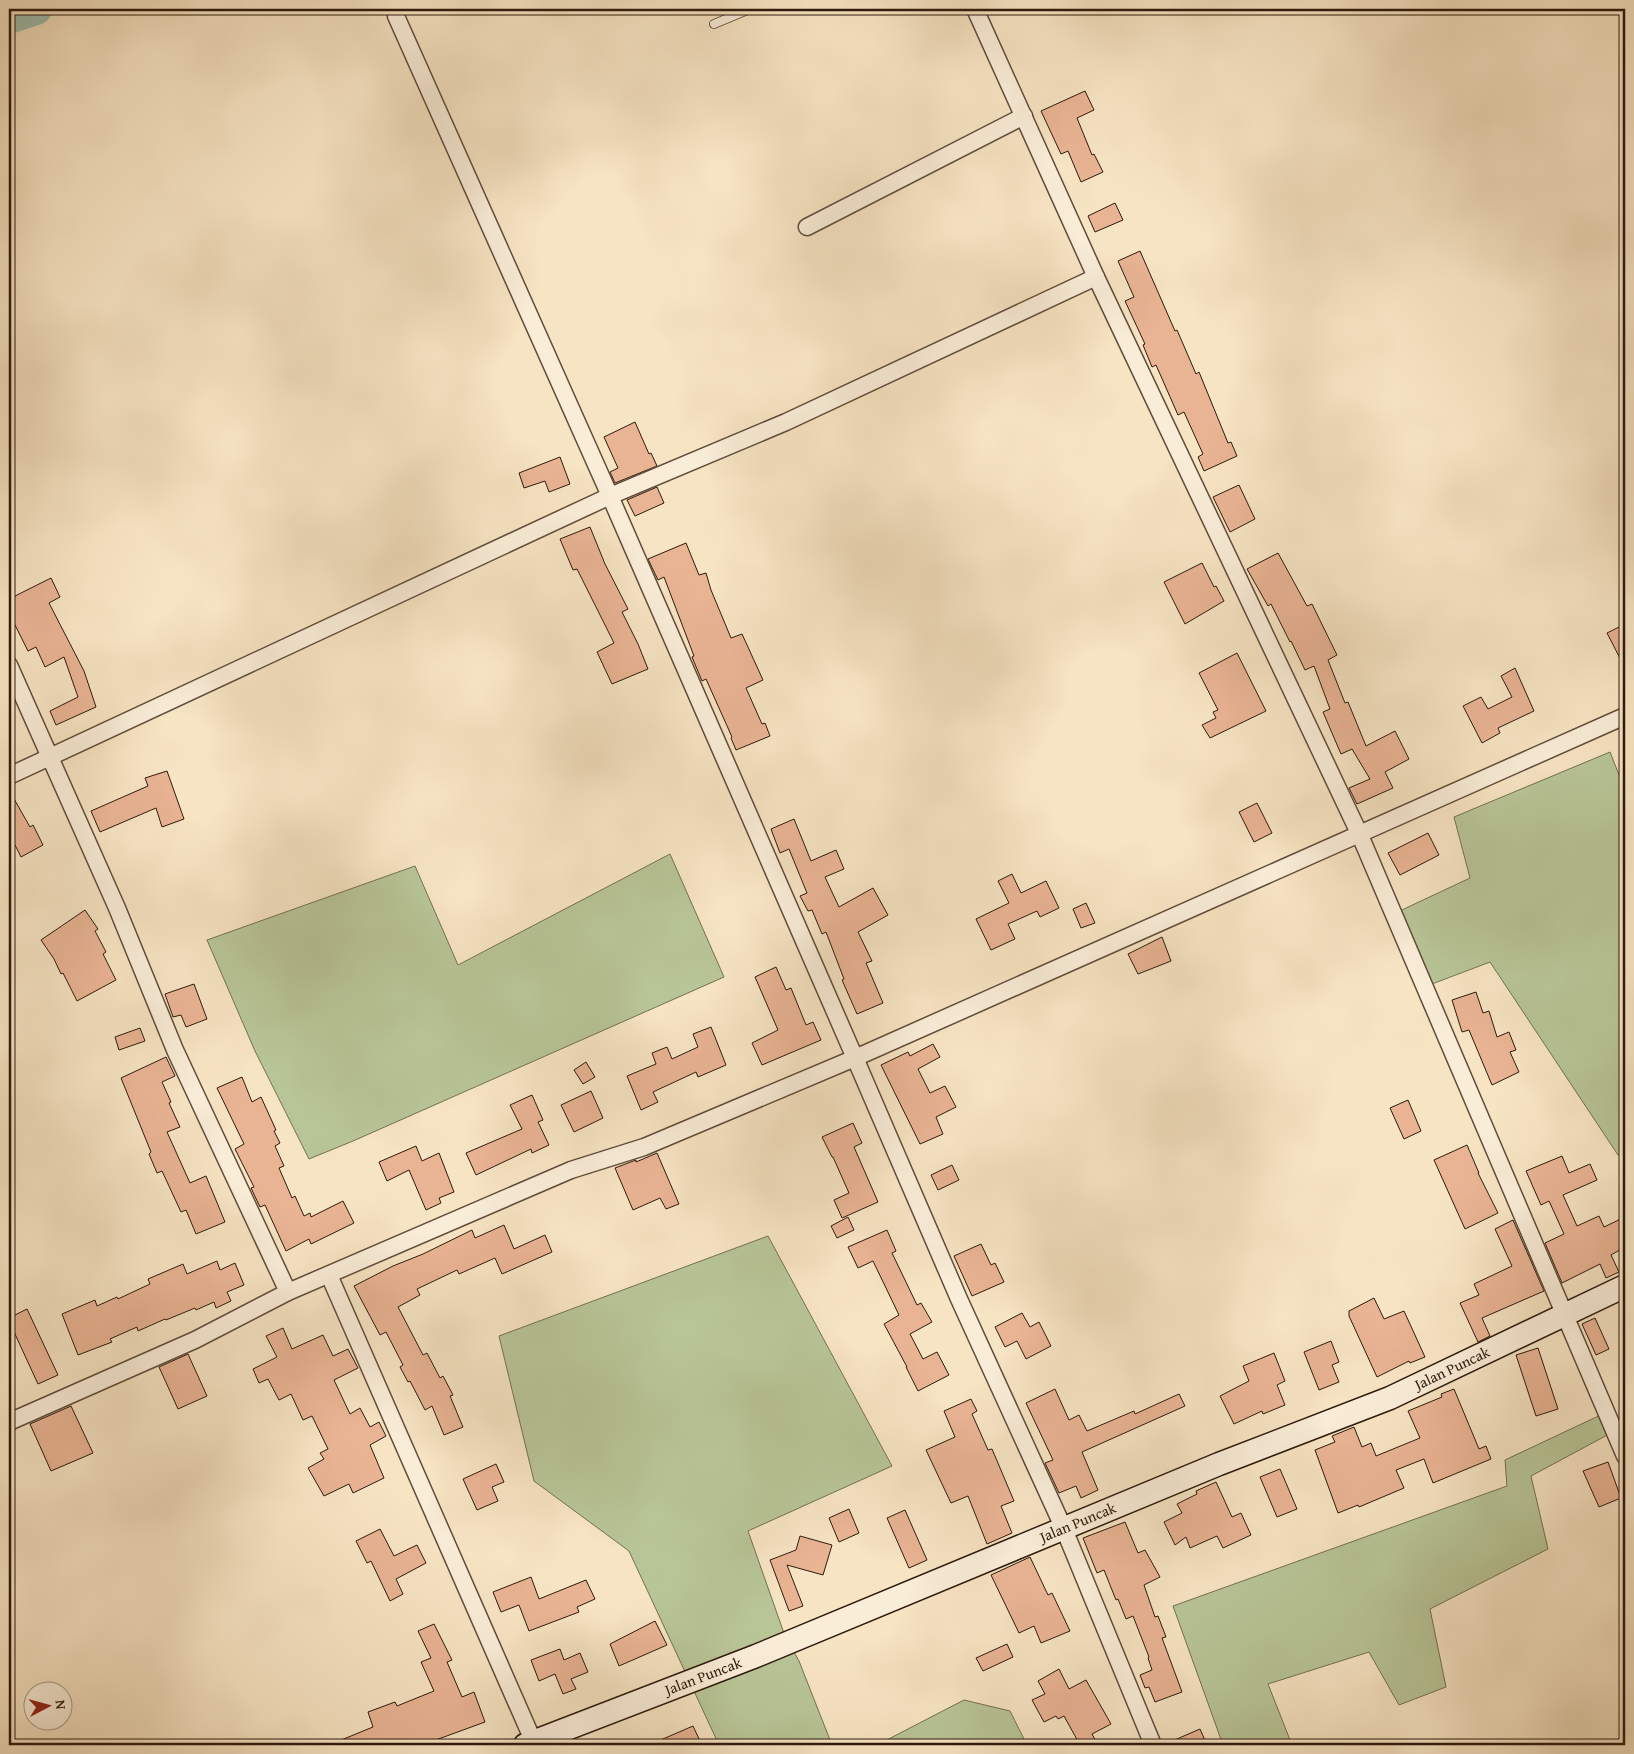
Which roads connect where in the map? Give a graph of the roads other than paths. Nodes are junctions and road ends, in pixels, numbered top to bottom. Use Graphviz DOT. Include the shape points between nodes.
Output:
graph roads {
  1 [pos="396,9"];
  2 [pos="750,9"];
  3 [pos="975,9"];
  4 [pos="714,24"];
  5 [pos="1024,116"];
  6 [pos="807,227"];
  7 [pos="1096,277"];
  8 [pos="610,496"];
  9 [pos="9,665"];
  10 [pos="1625,716"];
  11 [pos="50,757"];
  12 [pos="9,776"];
  13 [pos="1359,833"];
  14 [pos="855,1058"];
  15 [pos="329,1275"];
  16 [pos="1625,1286"];
  17 [pos="288,1292"];
  18 [pos="1564,1314"];
  19 [pos="9,1422"];
  20 [pos="1625,1456"];
  21 [pos="1064,1529"];
  22 [pos="532,1744"];
  23 [pos="1153,1745"];
  1 -- 8 [label="street" via="396,16"];
  2 -- 4 [label="lane"];
  3 -- 5 [label="street"];
  5 -- 6 [label="street"];
  5 -- 7 [label="street"];
  7 -- 8 [label="street" via="786,422"];
  7 -- 13 [label="street"];
  8 -- 11 [label="street"];
  8 -- 14 [label="street"];
  9 -- 11 [label="street"];
  10 -- 13 [label="street"];
  11 -- 12 [label="street"];
  11 -- 17 [label="street" via="175,1050"];
  13 -- 14 [label="street"];
  13 -- 18 [label="street"];
  14 -- 15 [label="street" via="644,1147 571,1170"];
  14 -- 21 [label="street" via="959,1299"];
  15 -- 17 [label="street"];
  15 -- 22 [label="street"];
  16 -- 18 [label="street, Jalan Puncak"];
  17 -- 19 [label="street" via="195,1340"];
  18 -- 20 [label="street"];
  18 -- 21 [label="street, Jalan Puncak" via="1390,1398 1219,1464"];
  21 -- 22 [label="street, Jalan Puncak"];
  21 -- 23 [label="street"];
}
